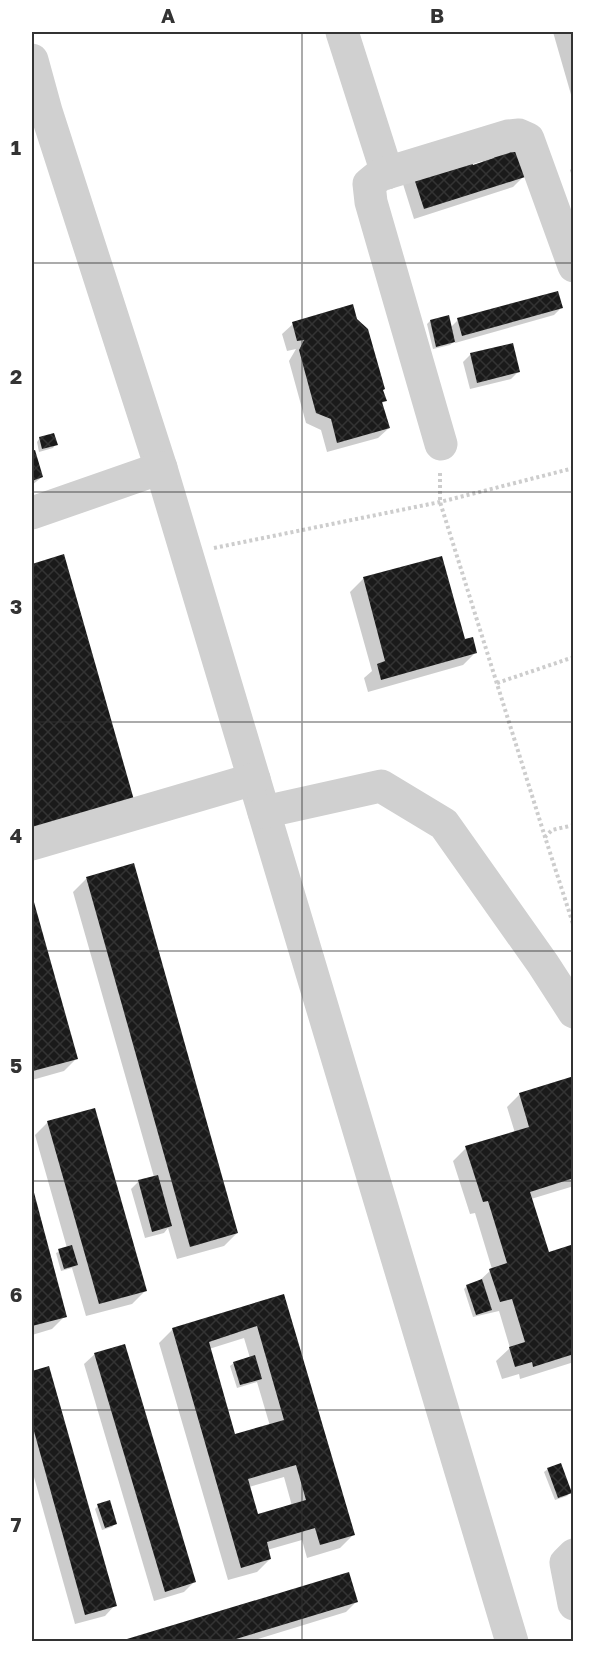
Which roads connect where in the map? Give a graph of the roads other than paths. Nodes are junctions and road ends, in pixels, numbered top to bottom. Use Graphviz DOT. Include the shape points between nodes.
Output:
graph roads {
  1 [pos="342,32"];
  2 [pos="32,60"];
  3 [pos="39,122"];
  4 [pos="387,173"];
  5 [pos="573,266"];
  6 [pos="441,444"];
  7 [pos="161,468"];
  8 [pos="32,513"];
  9 [pos="254,779"];
  10 [pos="264,812"];
  11 [pos="32,844"];
  12 [pos="573,1012"];
  13 [pos="573,1555"];
  14 [pos="573,1604"];
  15 [pos="512,1641"];
  1 -- 4 [label="lane"];
  2 -- 3 [label="lane"];
  3 -- 7 [label="lane"];
  4 -- 5 [label="lane" via="508,136 528,139"];
  4 -- 6 [label="lane" via="369,184 371,202"];
  7 -- 8 [label="lane"];
  7 -- 9 [label="lane"];
  9 -- 10 [label="lane"];
  9 -- 11 [label="lane"];
  10 -- 12 [label="lane" via="381,786 444,824"];
  10 -- 15 [label="lane"];
  13 -- 14 [label="lane" via="566,1563"];
}
